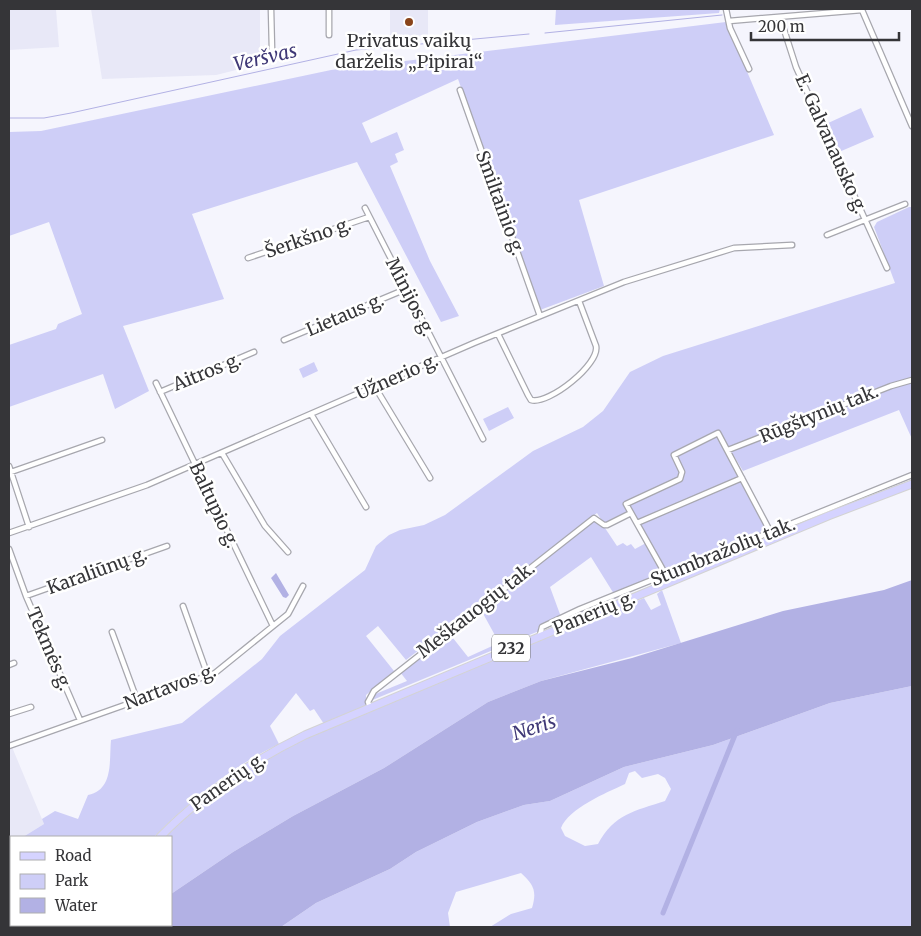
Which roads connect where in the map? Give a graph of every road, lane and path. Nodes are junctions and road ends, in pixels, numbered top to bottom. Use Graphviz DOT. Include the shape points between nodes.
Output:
graph roads {
  1 [pos="271,9"];
  2 [pos="329,9"];
  3 [pos="726,9"];
  4 [pos="862,10"];
  5 [pos="796,11"];
  6 [pos="780,17"];
  7 [pos="728,20"];
  8 [pos="329,35"];
  9 [pos="272,50"];
  10 [pos="748,69"];
  11 [pos="460,90"];
  12 [pos="912,126"];
  13 [pos="905,204"];
  14 [pos="364,208"];
  15 [pos="369,217"];
  16 [pos="865,221"];
  17 [pos="827,235"];
  18 [pos="792,246"];
  19 [pos="248,258"];
  20 [pos="887,268"];
  21 [pos="406,289"];
  22 [pos="580,301"];
  23 [pos="540,316"];
  24 [pos="498,334"];
  25 [pos="284,340"];
  26 [pos="254,352"];
  27 [pos="441,358"];
  28 [pos="912,380"];
  29 [pos="156,383"];
  30 [pos="375,387"];
  31 [pos="160,392"];
  32 [pos="311,414"];
  33 [pos="484,439"];
  34 [pos="102,440"];
  35 [pos="728,450"];
  36 [pos="222,453"];
  37 [pos="194,466"];
  38 [pos="10,469"];
  39 [pos="912,475"];
  40 [pos="430,478"];
  41 [pos="742,478"];
  42 [pos="912,484"];
  43 [pos="366,507"];
  44 [pos="631,513"];
  45 [pos="637,523"];
  46 [pos="29,527"];
  47 [pos="9,534"];
  48 [pos="772,535"];
  49 [pos="167,546"];
  50 [pos="9,549"];
  51 [pos="288,552"];
  52 [pos="668,579"];
  53 [pos="303,586"];
  54 [pos="26,596"];
  55 [pos="183,606"];
  56 [pos="273,626"];
  57 [pos="112,632"];
  58 [pos="208,676"];
  59 [pos="136,700"];
  60 [pos="31,707"];
  61 [pos="370,707"];
  62 [pos="9,714"];
  63 [pos="80,720"];
  64 [pos="9,746"];
  65 [pos="161,836"];
  1 -- 9 [label="street"];
  2 -- 8 [label="street"];
  3 -- 7 [label="street"];
  4 -- 5 [label="street"];
  4 -- 12 [label="street"];
  5 -- 6 [label="street"];
  6 -- 7 [label="street"];
  6 -- 16 [label="street, E. Galvanausko g." via="796,67"];
  7 -- 10 [label="street"];
  11 -- 23 [label="street, Smiltainio g."];
  13 -- 16 [label="street"];
  14 -- 15 [label="street, Minijos g."];
  15 -- 19 [label="street, Šerkšno g."];
  15 -- 21 [label="street, Minijos g."];
  16 -- 17 [label="street"];
  16 -- 20 [label="street, E. Galvanausko g."];
  18 -- 22 [label="street, Užnerio g." via="734,248 624,282"];
  21 -- 25 [label="street, Lietaus g."];
  21 -- 27 [label="street, Minijos g."];
  22 -- 23 [label="street, Užnerio g."];
  22 -- 24 [label="street" via="596,352 574,382 540,400 531,400"];
  23 -- 24 [label="street, Užnerio g."];
  24 -- 27 [label="street, Užnerio g."];
  26 -- 31 [label="street, Aitros g."];
  27 -- 30 [label="street, Užnerio g."];
  27 -- 33 [label="street, Minijos g."];
  28 -- 35 [label="street, Rūgštynių tak."];
  29 -- 31 [label="street, Baltupio g."];
  30 -- 32 [label="street, Užnerio g."];
  30 -- 40 [label="street"];
  31 -- 37 [label="street, Baltupio g."];
  32 -- 36 [label="street, Užnerio g."];
  32 -- 43 [label="street"];
  34 -- 38 [label="street"];
  35 -- 41 [label="street"];
  35 -- 44 [label="street" via="718,433 674,454 682,472 680,479 626,504"];
  36 -- 37 [label="street, Užnerio g."];
  36 -- 51 [label="street" via="265,526"];
  37 -- 46 [label="street, Užnerio g."];
  37 -- 56 [label="street, Baltupio g."];
  38 -- 46 [label="street"];
  39 -- 48 [label="street, Stumbražolių tak."];
  41 -- 45 [label="street"];
  41 -- 48 [label="street"];
  42 -- 48 [label="main road, Panerių g. / 232"];
  44 -- 45 [label="street"];
  44 -- 61 [label="street, Meškauogių tak." via="607,525 594,518 374,691 368,702"];
  45 -- 52 [label="street"];
  46 -- 47 [label="street, Užnerio g."];
  48 -- 52 [label="main road, Panerių g. / 232"];
  49 -- 54 [label="street, Karaliūnų g."];
  50 -- 54 [label="street, Tekmės g."];
  52 -- 61 [label="main road, Panerių g. / 232"];
  53 -- 56 [label="street, Nartavos g." via="288,614"];
  54 -- 63 [label="street, Tekmės g."];
  55 -- 58 [label="street"];
  56 -- 58 [label="street, Nartavos g."];
  57 -- 59 [label="street"];
  58 -- 59 [label="street, Nartavos g."];
  59 -- 63 [label="street, Nartavos g."];
  60 -- 62 [label="street"];
  61 -- 65 [label="main road, Panerių g. / 232" via="305,735 252,764 212,790"];
  63 -- 64 [label="street, Nartavos g."];
}
